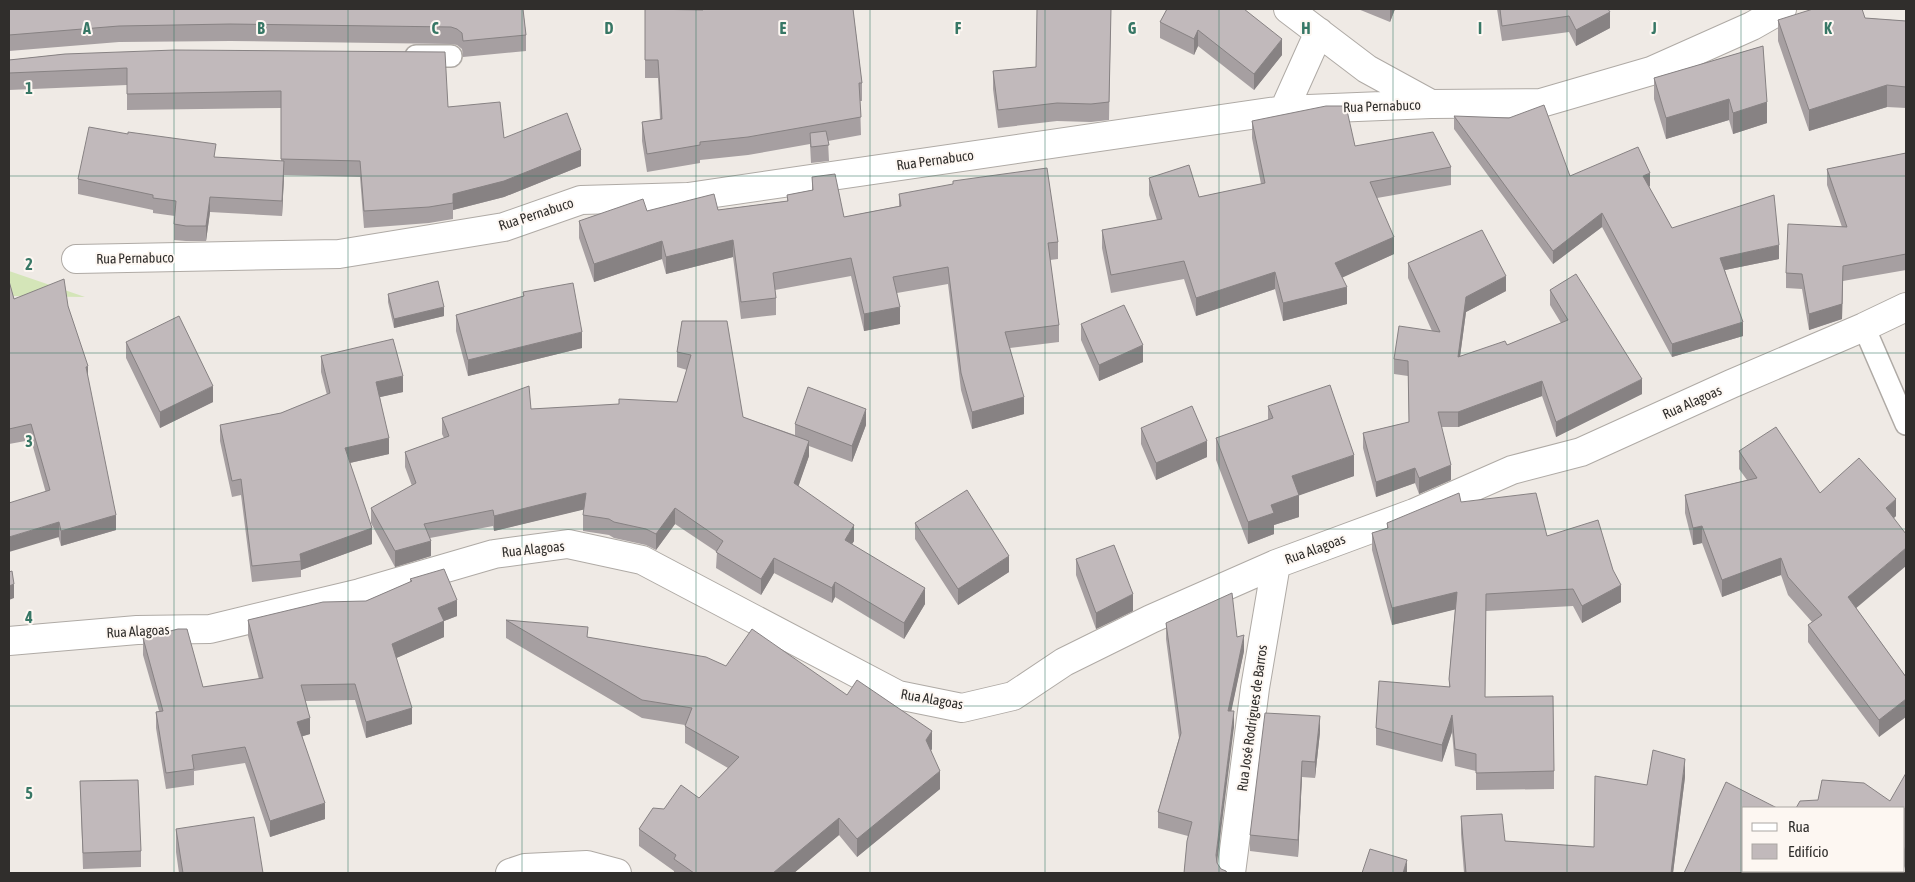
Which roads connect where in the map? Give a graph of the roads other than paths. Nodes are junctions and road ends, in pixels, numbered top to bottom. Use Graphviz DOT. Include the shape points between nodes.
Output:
graph roads {
  1 [pos="1288,9"];
  2 [pos="1782,9"];
  3 [pos="1319,32"];
  4 [pos="394,56"];
  5 [pos="451,56"];
  6 [pos="1430,104"];
  7 [pos="1284,110"];
  8 [pos="76,259"];
  9 [pos="1906,306"];
  10 [pos="1864,327"];
  11 [pos="1906,424"];
  12 [pos="1276,564"];
  13 [pos="9,641"];
  14 [pos="510,873"];
  15 [pos="617,873"];
  16 [pos="1231,873"];
  1 -- 3 [label="street"];
  2 -- 6 [label="street, Rua Pernabuco" via="1752,26 1651,71 1542,103"];
  3 -- 6 [label="street" via="1367,69"];
  3 -- 7 [label="street"];
  4 -- 5 [label="lane"];
  6 -- 7 [label="street, Rua Pernabuco"];
  7 -- 8 [label="street, Rua Pernabuco" via="688,196 581,200 504,227 339,254"];
  9 -- 10 [label="street, Rua Alagoas"];
  10 -- 11 [label="lane"];
  10 -- 12 [label="street, Rua Alagoas" via="1581,452 1512,470 1414,513"];
  12 -- 13 [label="street, Rua Alagoas" via="1151,619 1064,662 1012,696 962,708 898,695 642,560 568,544 494,554 360,593 210,629 137,630"];
  12 -- 16 [label="street, Rua José Rodrigues de Barros" via="1255,688"];
  14 -- 15 [label="street" via="525,868 587,865"];
}
